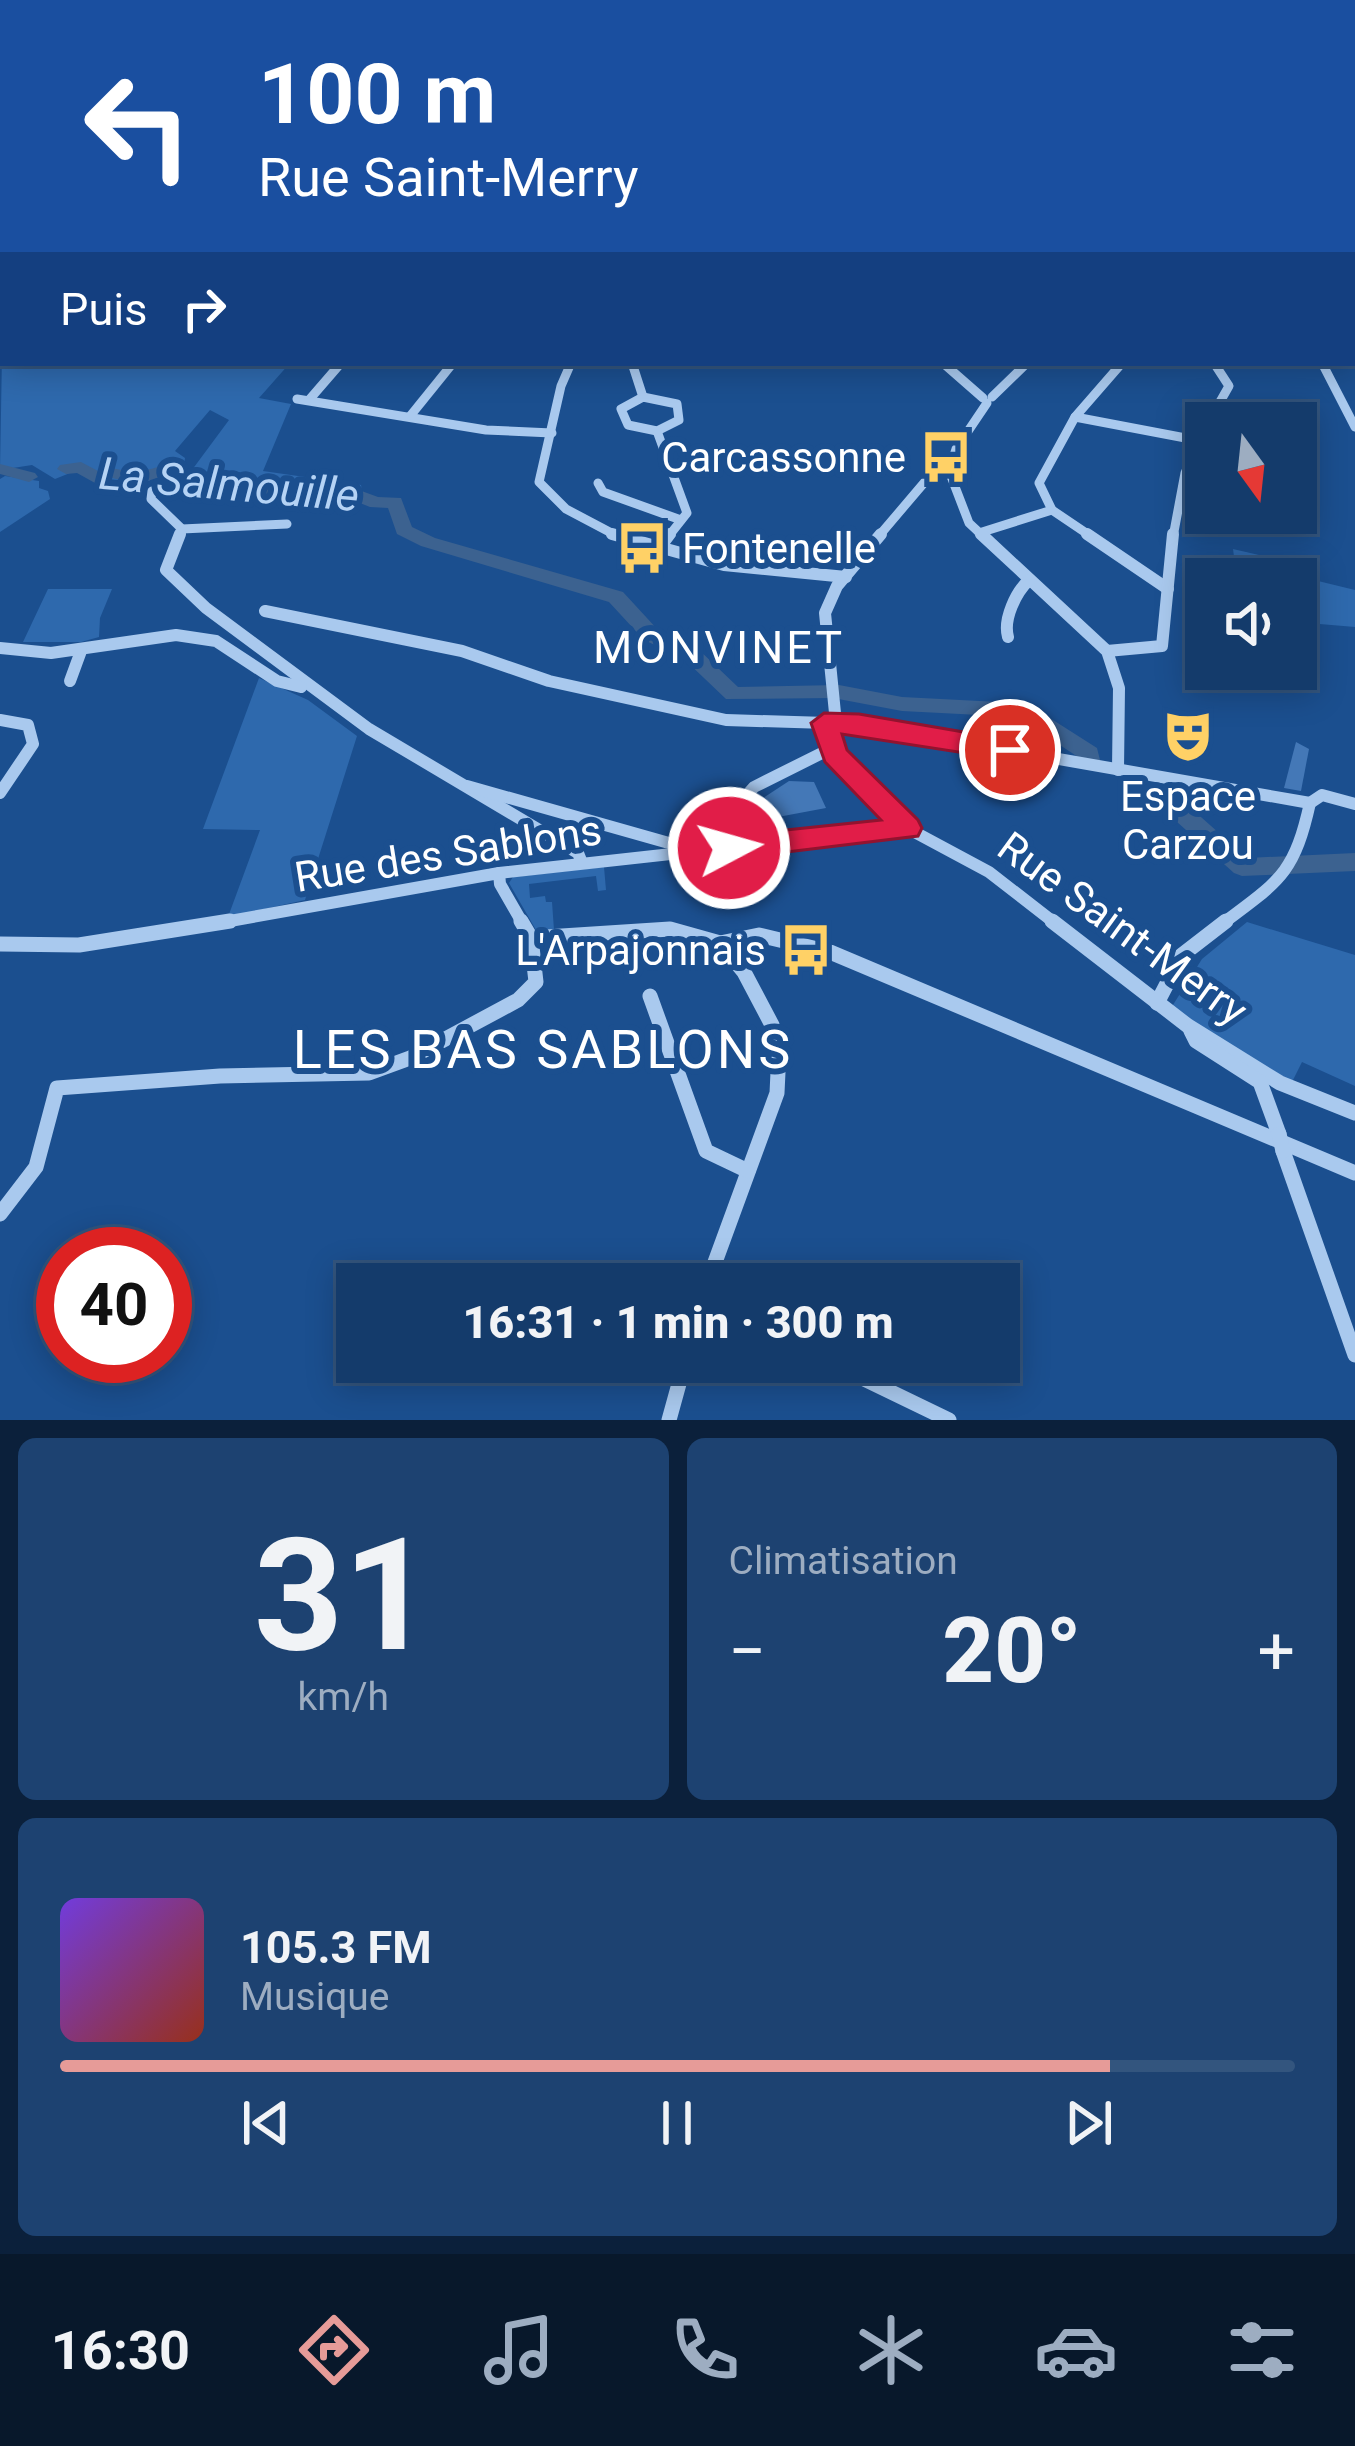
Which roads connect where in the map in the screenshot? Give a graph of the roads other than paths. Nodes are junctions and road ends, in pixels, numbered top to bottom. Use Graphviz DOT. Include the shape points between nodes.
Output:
graph roads {
  1 [pos="338,366"];
  2 [pos="451,366"];
  3 [pos="571,366"];
  4 [pos="633,366"];
  5 [pos="946,366"];
  6 [pos="1024,366"];
  7 [pos="1119,366"];
  8 [pos="1216,366"];
  9 [pos="1324,366"];
  10 [pos="1355,385"];
  11 [pos="1335,386"];
  12 [pos="643,397"];
  13 [pos="988,399"];
  14 [pos="1219,402"];
  15 [pos="1351,407"];
  16 [pos="411,415"];
  17 [pos="1075,417"];
  18 [pos="1355,427"];
  19 [pos="657,431"];
  20 [pos="552,433"];
  21 [pos="1185,438"];
  22 [pos="940,460"];
  23 [pos="949,471"];
  24 [pos="929,477"];
  25 [pos="1185,480"];
  26 [pos="598,483"];
  27 [pos="152,491"];
  28 [pos="1052,510"];
  29 [pos="681,520"];
  30 [pos="287,524"];
  31 [pos="182,529"];
  32 [pos="979,533"];
  33 [pos="658,550"];
  34 [pos="846,577"];
  35 [pos="1029,580"];
  36 [pos="1168,589"];
  37 [pos="265,611"];
  38 [pos="1008,637"];
  39 [pos="0,648"];
  40 [pos="81,651"];
  41 [pos="1107,651"];
  42 [pos="70,681"];
  43 [pos="307,688"];
  44 [pos="0,720"];
  45 [pos="830,723"];
  46 [pos="832,748"];
  47 [pos="1118,770"];
  48 [pos="450,781"];
  49 [pos="0,793"];
  50 [pos="1303,802"];
  51 [pos="1355,804"];
  52 [pos="908,828"];
  53 [pos="697,851"];
  54 [pos="582,863"];
  55 [pos="499,873"];
  56 [pos="531,938"];
  57 [pos="720,943"];
  58 [pos="0,944"];
  59 [pos="650,996"];
  60 [pos="1157,1003"];
  61 [pos="1188,1026"];
  62 [pos="1355,1113"];
  63 [pos="748,1171"];
  64 [pos="1355,1173"];
  65 [pos="0,1214"];
  66 [pos="715,1263"];
  67 [pos="1355,1355"];
  68 [pos="679,1383"];
  69 [pos="872,1383"];
  70 [pos="669,1420"];
  71 [pos="949,1420"];
  1 -- 16 [label="street" via="303,399"];
  2 -- 16 [label="street"];
  3 -- 20 [label="street"];
  4 -- 12 [label="street"];
  5 -- 13 [label="street"];
  6 -- 13 [label="street"];
  7 -- 17 [label="street"];
  8 -- 14 [label="street" via="1228,386"];
  9 -- 11 [label="street"];
  10 -- 11 [label="street"];
  11 -- 15 [label="street"];
  12 -- 19 [label="street" via="626,403 622,420"];
  12 -- 19 [label="street" via="681,409 674,425"];
  13 -- 23 [label="street"];
  15 -- 18 [label="street"];
  16 -- 20 [label="street"];
  17 -- 21 [label="street"];
  17 -- 28 [label="street" via="1039,483"];
  19 -- 29 [label="street" via="687,513"];
  20 -- 33 [label="street" via="539,482 554,500 571,516"];
  22 -- 24 [label="street"];
  23 -- 24 [label="street"];
  23 -- 32 [label="street"];
  24 -- 34 [label="street"];
  25 -- 36 [label="street"];
  26 -- 29 [label="street" via="603,492"];
  27 -- 31 [label="street"];
  28 -- 32 [label="street"];
  28 -- 36 [label="street"];
  29 -- 33 [label="street"];
  30 -- 31 [label="street"];
  31 -- 43 [label="street" via="168,574"];
  32 -- 35 [label="street"];
  33 -- 34 [label="street" via="723,567"];
  34 -- 45 [label="street, Rue Saint-Merry" via="825,613"];
  35 -- 38 [label="street" via="1005,627"];
  35 -- 41 [label="street"];
  36 -- 41 [label="street" via="1162,646"];
  37 -- 45 [label="street" via="462,651 549,680 726,720"];
  39 -- 40 [label="street"];
  40 -- 42 [label="street"];
  40 -- 43 [label="street" via="165,635 217,641 277,681"];
  41 -- 47 [label="street" via="1119,688"];
  43 -- 48 [label="street"];
  44 -- 49 [label="street" via="28,724 33,744"];
  45 -- 46 [label="street, Rue Saint-Merry"];
  45 -- 47 [label="street"];
  46 -- 52 [label="street, Rue Saint-Merry"];
  46 -- 53 [label="street" via="754,783"];
  47 -- 50 [label="street"];
  48 -- 53 [label="street"];
  48 -- 54 [label="street" via="578,853"];
  50 -- 51 [label="street" via="1322,795"];
  50 -- 60 [label="street" via="1299,852 1272,886 1182,955"];
  52 -- 53 [label="street, Rue des Sablons"];
  52 -- 60 [label="street, Rue Saint-Merry" via="989,872"];
  53 -- 54 [label="street, Rue des Sablons"];
  54 -- 55 [label="street, Rue des Sablons"];
  55 -- 56 [label="street"];
  55 -- 58 [label="street, Rue des Sablons" via="124,940"];
  56 -- 57 [label="street" via="670,929"];
  56 -- 65 [label="street" via="538,972 530,992 389,1067 57,1088 36,1167"];
  57 -- 63 [label="street" via="759,1000 779,1051 777,1093"];
  57 -- 64 [label="street" via="759,935 830,952"];
  59 -- 63 [label="street" via="706,1151"];
  60 -- 61 [label="street, Rue Saint-Merry"];
  61 -- 62 [label="street, Rue Saint-Merry" via="1280,1083"];
  61 -- 67 [label="street" via="1196,1041 1260,1082"];
  63 -- 66 [label="street"];
  68 -- 70 [label="street"];
  69 -- 71 [label="street"];
}
